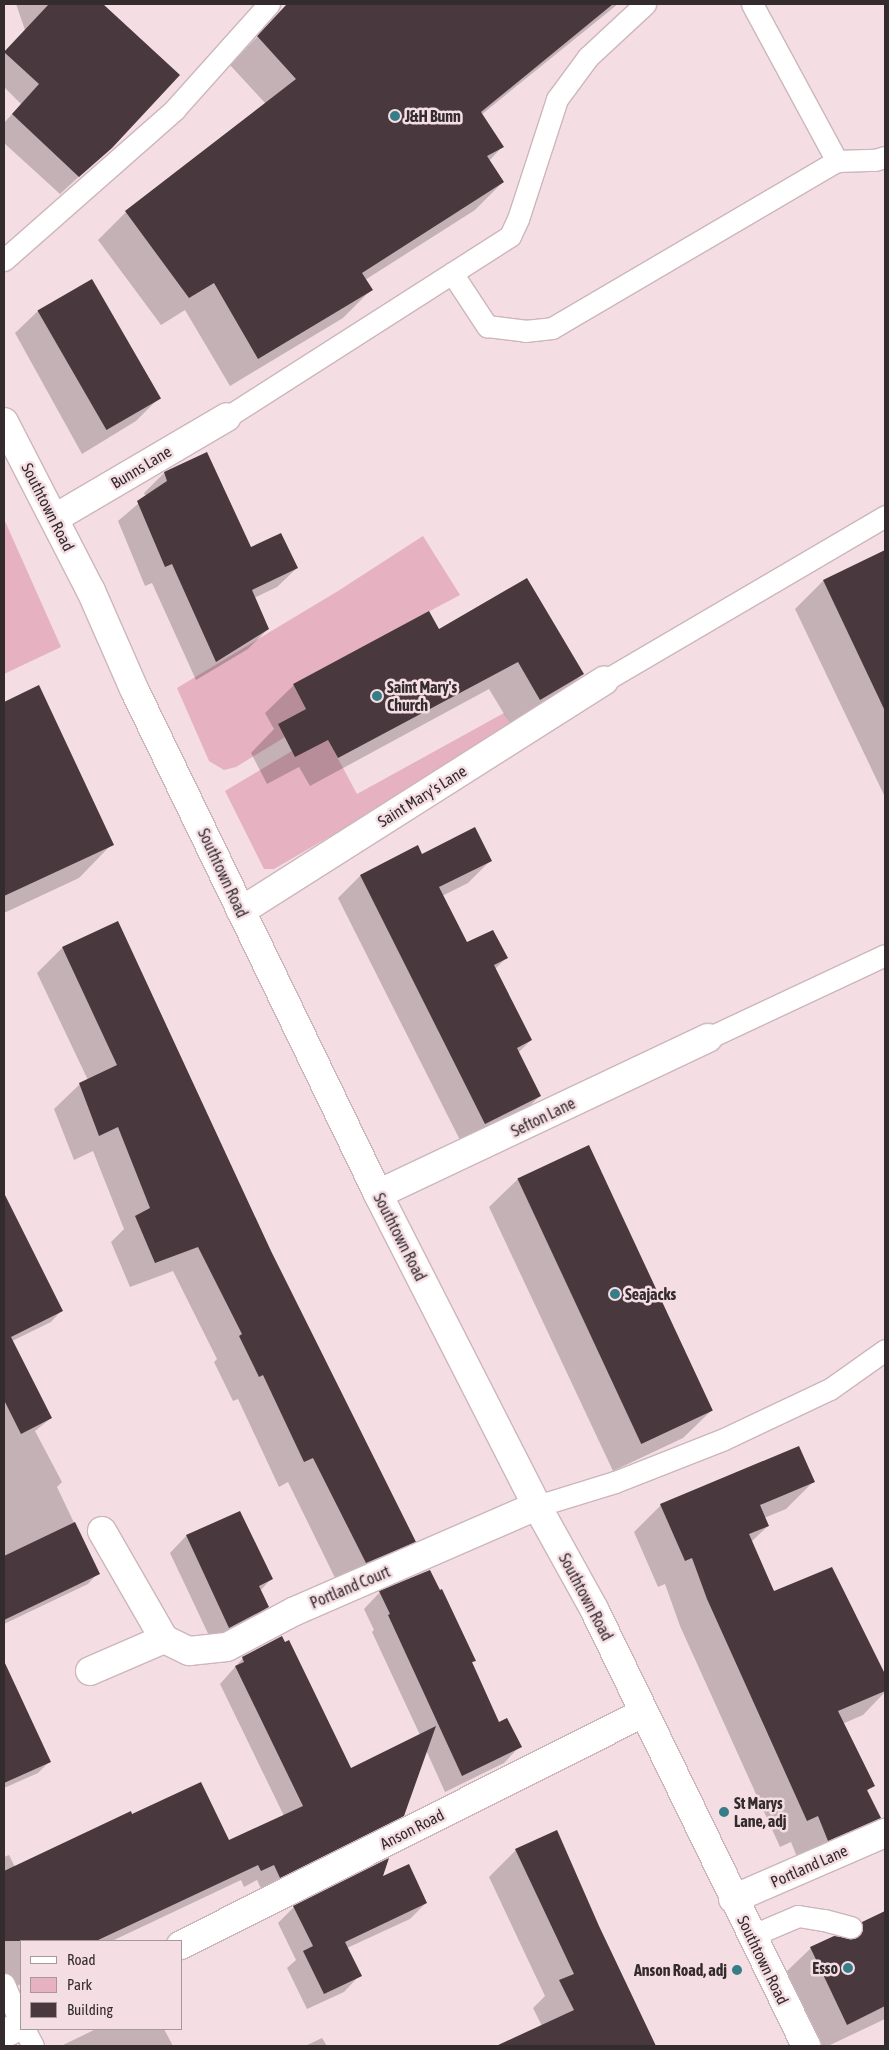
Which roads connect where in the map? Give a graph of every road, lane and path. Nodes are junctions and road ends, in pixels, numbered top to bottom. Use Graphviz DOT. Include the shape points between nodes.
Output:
graph roads {
  1 [pos="269,4"];
  2 [pos="645,4"];
  3 [pos="752,4"];
  4 [pos="883,161"];
  5 [pos="837,162"];
  6 [pos="4,260"];
  7 [pos="452,273"];
  8 [pos="227,417"];
  9 [pos="4,422"];
  10 [pos="885,516"];
  11 [pos="55,518"];
  12 [pos="604,681"];
  13 [pos="241,911"];
  14 [pos="885,955"];
  15 [pos="708,1038"];
  16 [pos="378,1194"];
  17 [pos="885,1350"];
  18 [pos="537,1506"];
  19 [pos="102,1531"];
  20 [pos="164,1639"];
  21 [pos="90,1671"];
  22 [pos="643,1713"];
  23 [pos="885,1833"];
  24 [pos="733,1900"];
  25 [pos="851,1928"];
  26 [pos="751,1936"];
  27 [pos="182,1944"];
  28 [pos="4,1984"];
  29 [pos="20,2023"];
  30 [pos="20,2026"];
  31 [pos="25,2030"];
  32 [pos="4,2034"];
  33 [pos="33,2046"];
  34 [pos="806,2046"];
  1 -- 6 [label="lane" via="175,109"];
  2 -- 7 [label="lane" via="588,57 557,99 510,236"];
  3 -- 5 [label="lane"];
  4 -- 5 [label="lane"];
  5 -- 7 [label="lane" via="552,328 525,332 487,326"];
  7 -- 8 [label="lane"];
  8 -- 11 [label="street, Bunns Lane"];
  9 -- 11 [label="street, Southtown Road"];
  10 -- 12 [label="lane"];
  11 -- 13 [label="street, Southtown Road"];
  12 -- 13 [label="street, Saint Mary's Lane"];
  13 -- 16 [label="street, Southtown Road"];
  14 -- 15 [label="lane"];
  15 -- 16 [label="street, Sefton Lane"];
  16 -- 18 [label="street, Southtown Road"];
  17 -- 18 [label="lane" via="830,1389 724,1439 615,1482"];
  18 -- 20 [label="street, Portland Court" via="295,1611 227,1647 190,1651"];
  18 -- 22 [label="street, Southtown Road" via="594,1609"];
  19 -- 20 [label="street"];
  20 -- 21 [label="street"];
  22 -- 24 [label="street, Southtown Road"];
  22 -- 27 [label="street, Anson Road"];
  23 -- 24 [label="street, Portland Lane"];
  24 -- 26 [label="street, Southtown Road"];
  25 -- 26 [label="lane" via="798,1916"];
  26 -- 34 [label="street, Southtown Road"];
  28 -- 29 [label="lane"];
  30 -- 32 [label="street"];
  31 -- 33 [label="lane"];
}
